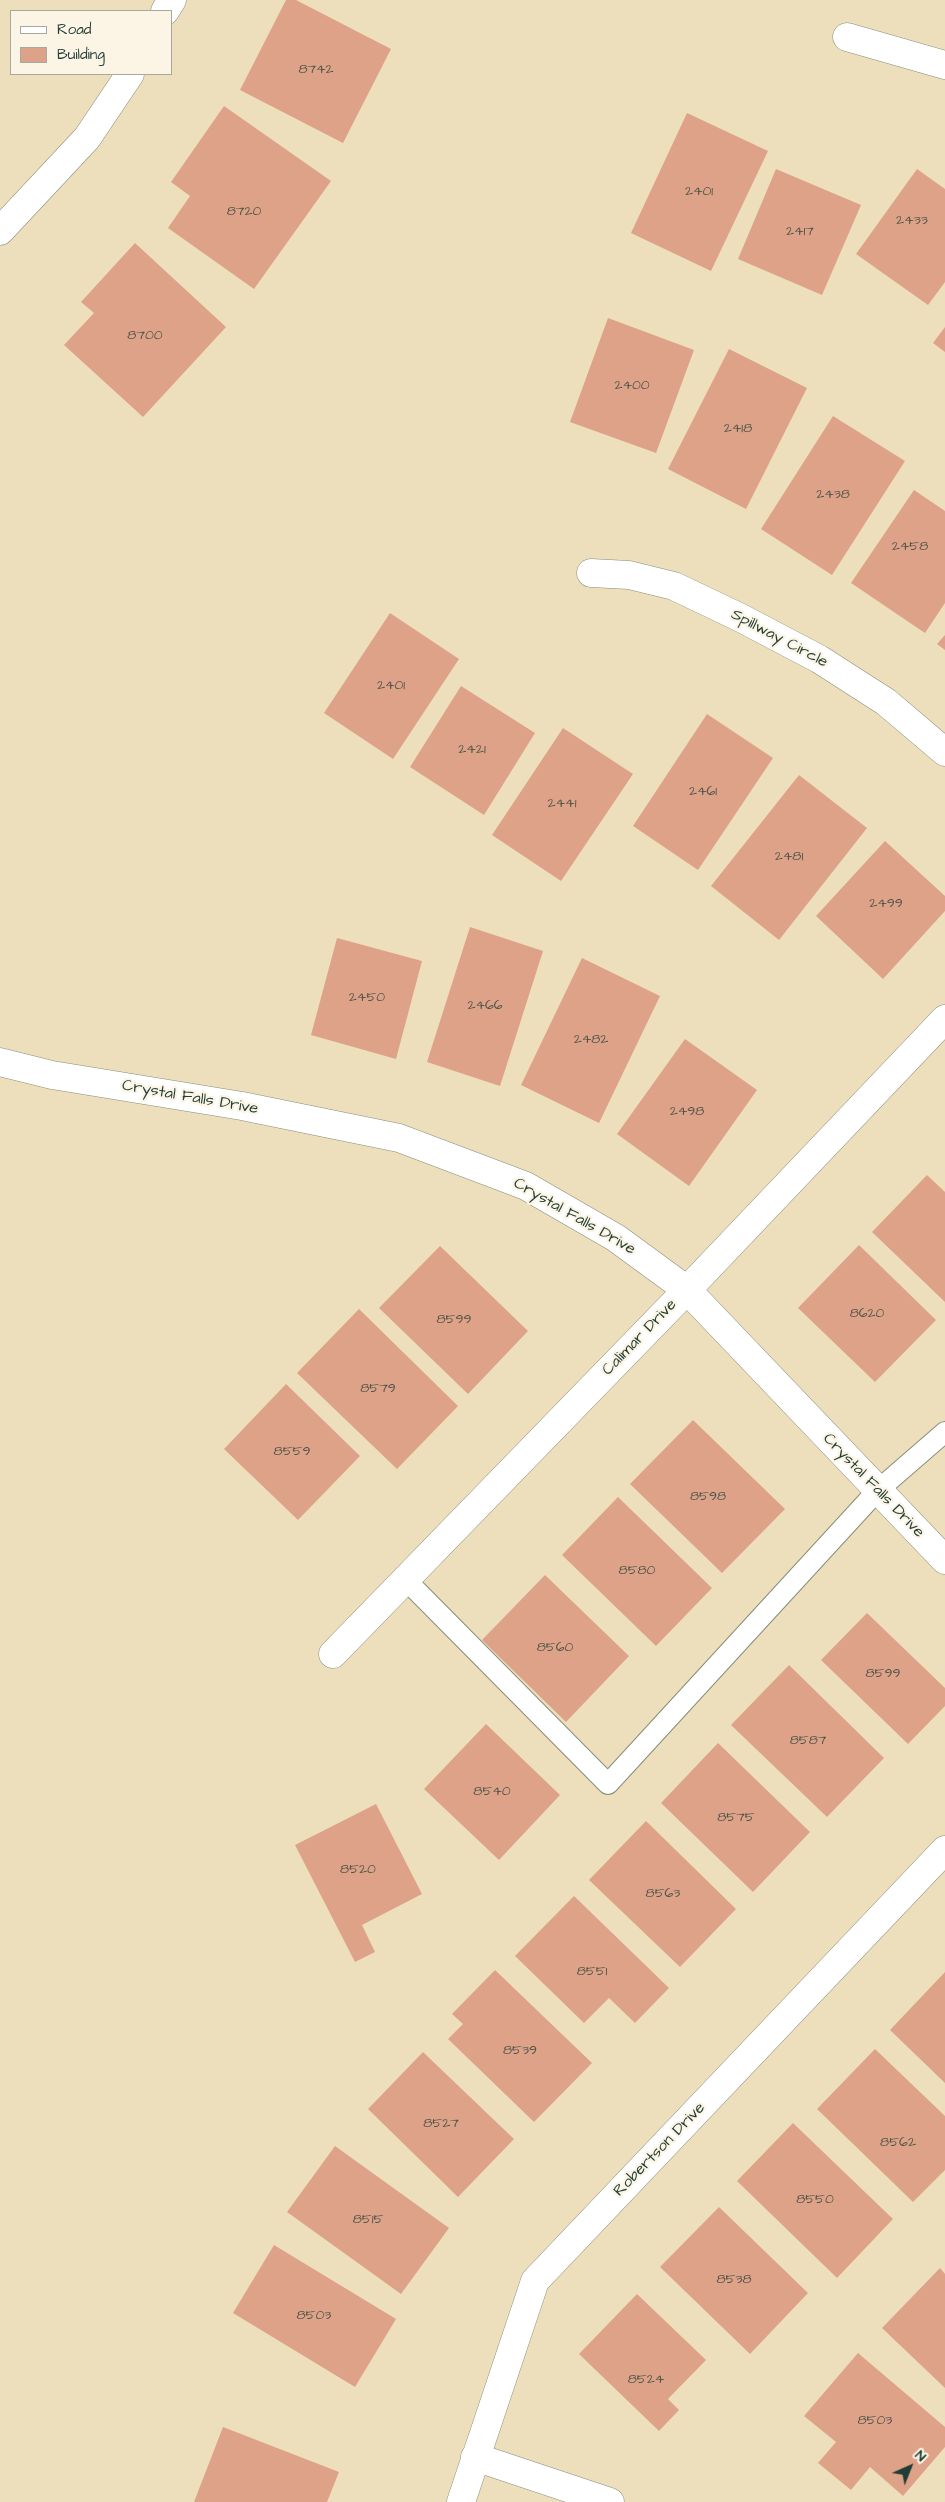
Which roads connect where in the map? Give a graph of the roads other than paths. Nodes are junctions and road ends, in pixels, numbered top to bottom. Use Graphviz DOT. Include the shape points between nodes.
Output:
graph roads {
  1 [pos="847,37"];
  2 [pos="945,65"];
  3 [pos="129,75"];
  4 [pos="0,231"];
  5 [pos="591,573"];
  6 [pos="945,752"];
  7 [pos="945,1019"];
  8 [pos="0,1062"];
  9 [pos="687,1290"];
  10 [pos="945,1432"];
  11 [pos="877,1491"];
  12 [pos="945,1560"];
  13 [pos="405,1579"];
  14 [pos="333,1654"];
  15 [pos="945,1850"];
  16 [pos="475,2457"];
  17 [pos="461,2502"];
  18 [pos="610,2502"];
  1 -- 2 [label="street"];
  3 -- 4 [label="street" via="87,138"];
  5 -- 6 [label="street, Spillway Circle" via="629,575 674,586 741,618 820,659 886,702"];
  7 -- 9 [label="street, Calimar Drive"];
  8 -- 9 [label="street, Crystal Falls Drive" via="52,1075 242,1106 399,1138 526,1186 616,1238"];
  9 -- 11 [label="street, Crystal Falls Drive"];
  9 -- 13 [label="street, Calimar Drive"];
  10 -- 11 [label="lane"];
  11 -- 12 [label="street, Crystal Falls Drive"];
  11 -- 13 [label="lane" via="608,1784"];
  13 -- 14 [label="street, Calimar Drive"];
  15 -- 16 [label="street, Robertson Drive" via="535,2281"];
  16 -- 17 [label="street, Robertson Drive"];
  16 -- 18 [label="street"];
}
